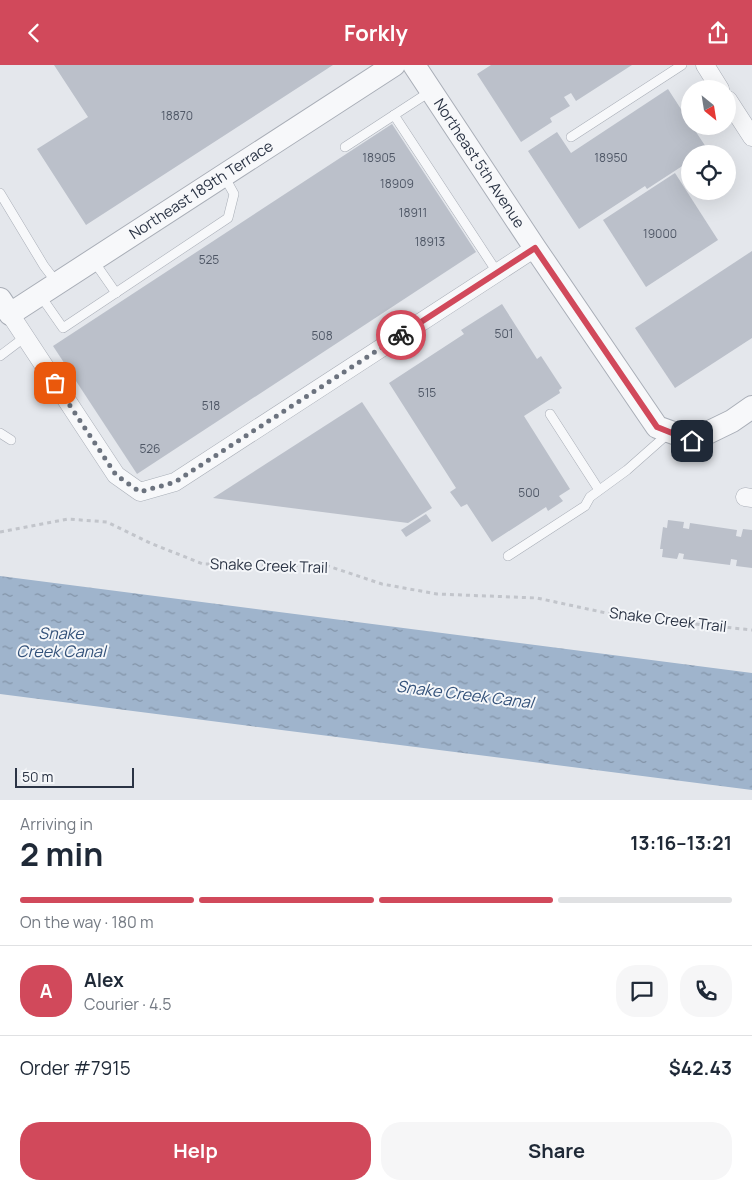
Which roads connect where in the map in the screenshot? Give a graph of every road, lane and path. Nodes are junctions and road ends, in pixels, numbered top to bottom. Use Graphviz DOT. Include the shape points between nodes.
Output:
graph roads {
  1 [pos="414,65"];
  2 [pos="682,65"];
  3 [pos="705,65"];
  4 [pos="391,66"];
  5 [pos="714,80"];
  6 [pos="431,91"];
  7 [pos="736,112"];
  8 [pos="394,115"];
  9 [pos="571,137"];
  10 [pos="752,137"];
  11 [pos="345,147"];
  12 [pos="224,175"];
  13 [pos="0,193"];
  14 [pos="535,248"];
  15 [pos="93,260"];
  16 [pos="497,272"];
  17 [pos="49,289"];
  18 [pos="116,293"];
  19 [pos="5,307"];
  20 [pos="25,337"];
  21 [pos="0,356"];
  22 [pos="752,407"];
  23 [pos="550,414"];
  24 [pos="670,432"];
  25 [pos="0,433"];
  26 [pos="11,440"];
  27 [pos="599,490"];
  28 [pos="0,532"];
  29 [pos="508,556"];
  30 [pos="752,630"];
  1 -- 6 [label="street, Northeast 5th Avenue"];
  2 -- 9 [label="lane"];
  3 -- 5 [label="street"];
  4 -- 12 [label="street, Northeast 189th Terrace"];
  6 -- 8 [label="lane"];
  6 -- 14 [label="street, Northeast 5th Avenue"];
  7 -- 10 [label="street"];
  8 -- 11 [label="lane"];
  8 -- 16 [label="lane"];
  12 -- 15 [label="street, Northeast 189th Terrace"];
  12 -- 18 [label="lane" via="234,194 228,218"];
  13 -- 17 [label="lane" via="44,266"];
  14 -- 16 [label="street"];
  14 -- 24 [label="street, Northeast 5th Avenue" via="657,427"];
  15 -- 17 [label="street, Northeast 189th Terrace"];
  15 -- 18 [label="lane"];
  16 -- 20 [label="street" via="175,482 140,492 116,475"];
  17 -- 18 [label="lane" via="63,328"];
  17 -- 19 [label="street, Northeast 189th Terrace"];
  19 -- 20 [label="street"];
  20 -- 21 [label="lane"];
  22 -- 24 [label="street, Northeast 5th Avenue" via="692,441"];
  23 -- 27 [label="lane"];
  24 -- 27 [label="lane"];
  25 -- 26 [label="lane"];
  27 -- 29 [label="lane" via="585,506"];
  28 -- 30 [label="path, Snake Creek Trail" via="68,519 107,521 150,543 203,564 328,566 382,583 437,594 537,598 620,615"];
}
